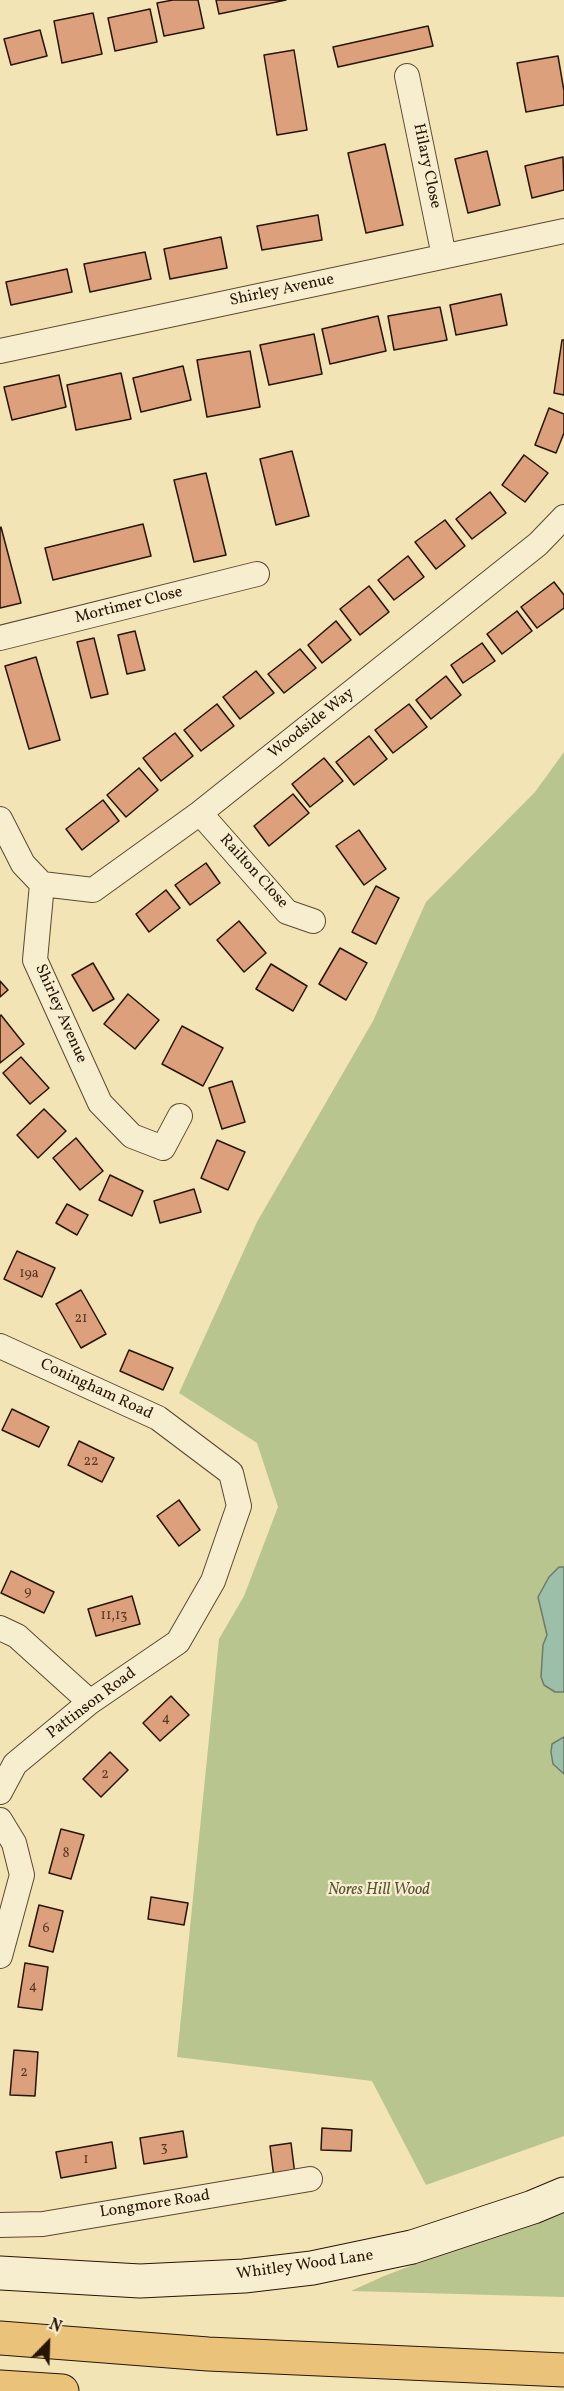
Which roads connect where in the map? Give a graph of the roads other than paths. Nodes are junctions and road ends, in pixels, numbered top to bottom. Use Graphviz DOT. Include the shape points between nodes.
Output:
graph roads {
  1 [pos="407,76"];
  2 [pos="564,231"];
  3 [pos="444,256"];
  4 [pos="0,351"];
  5 [pos="564,517"];
  6 [pos="257,574"];
  7 [pos="0,638"];
  8 [pos="200,813"];
  9 [pos="0,819"];
  10 [pos="42,884"];
  11 [pos="313,921"];
  12 [pos="180,1116"];
  13 [pos="0,1346"];
  14 [pos="189,1623"];
  15 [pos="0,1628"];
  16 [pos="90,1702"];
  17 [pos="0,1792"];
  18 [pos="0,1820"];
  19 [pos="0,1956"];
  20 [pos="310,2179"];
  21 [pos="564,2194"];
  22 [pos="0,2225"];
  23 [pos="0,2273"];
  24 [pos="0,2338"];
  25 [pos="564,2370"];
  26 [pos="0,2387"];
  27 [pos="62,2391"];
  1 -- 3 [label="street, Hilary Close"];
  2 -- 3 [label="street, Shirley Avenue"];
  3 -- 4 [label="street, Shirley Avenue"];
  5 -- 8 [label="street, Woodside Way" via="538,544"];
  6 -- 7 [label="street, Mortimer Close"];
  8 -- 10 [label="street, Woodside Way" via="93,890"];
  8 -- 11 [label="street, Railton Close" via="287,912"];
  9 -- 10 [label="street" via="23,864"];
  10 -- 12 [label="street, Shirley Avenue" via="34,960 100,1103 132,1136 163,1148"];
  13 -- 14 [label="street, Coningham Road" via="158,1418 231,1473 239,1506 213,1581"];
  14 -- 16 [label="street, Pattinson Road" via="178,1642"];
  15 -- 16 [label="street" via="17,1636"];
  16 -- 17 [label="street, Pattinson Road" via="15,1764"];
  18 -- 19 [label="street" via="14,1843 22,1875"];
  20 -- 22 [label="street, Longmore Road" via="43,2224"];
  21 -- 23 [label="main road, Whitley Wood Lane" via="533,2208 396,2252 312,2268 140,2281"];
  24 -- 25 [label="highway" via="208,2354"];
  26 -- 27 [label="highway"];
}
